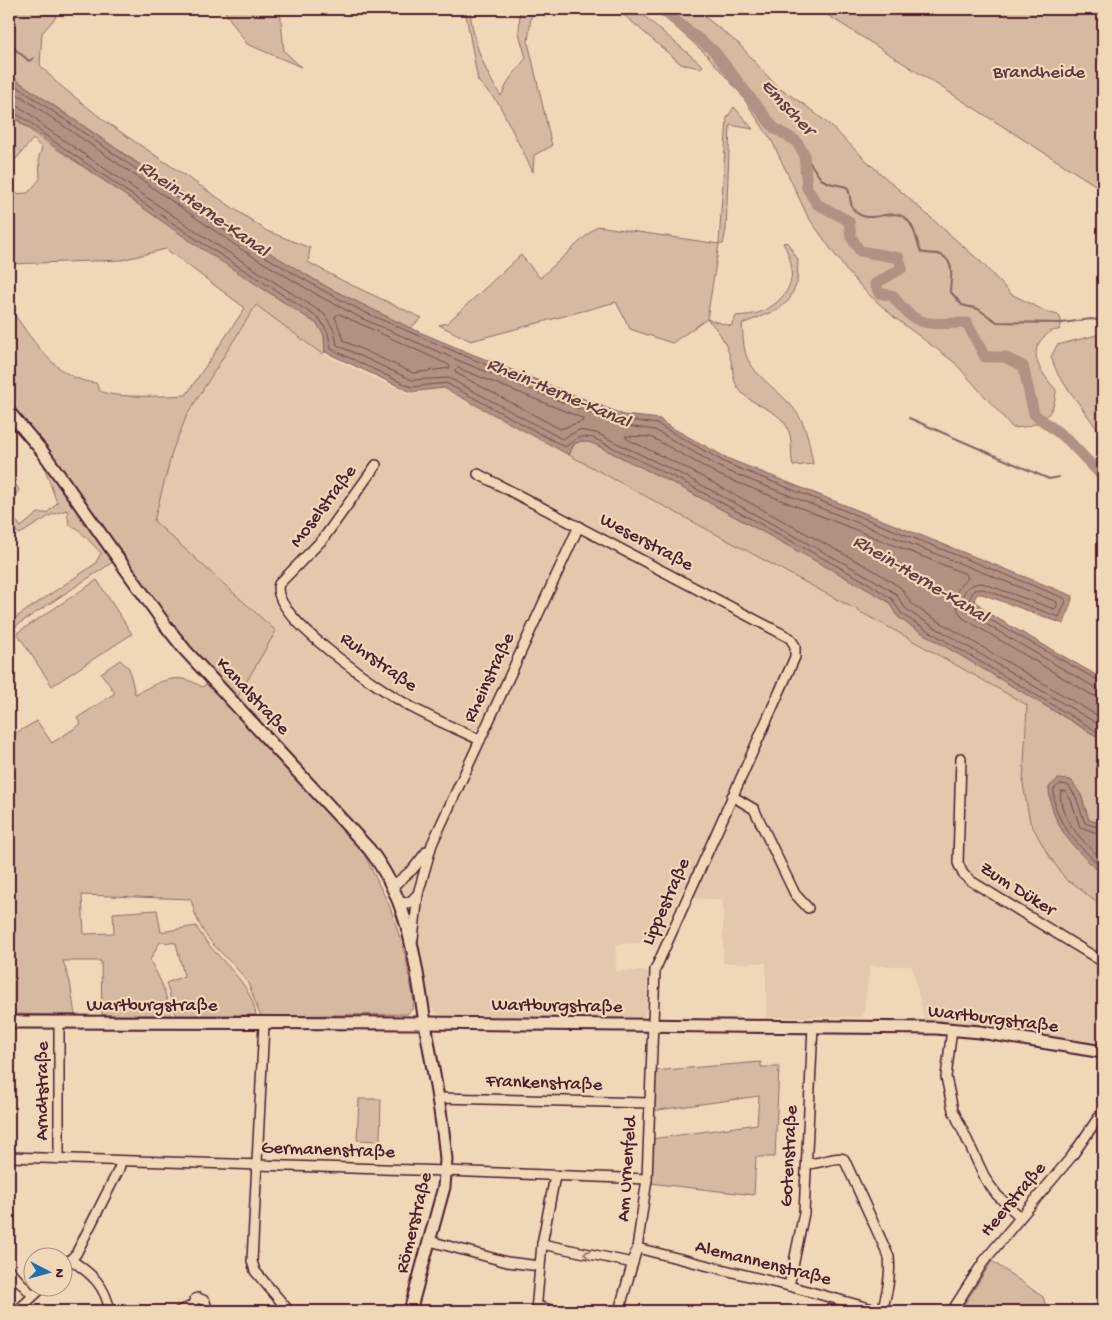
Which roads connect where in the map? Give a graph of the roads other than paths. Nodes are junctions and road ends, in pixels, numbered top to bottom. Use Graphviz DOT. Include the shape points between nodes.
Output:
graph roads {
  1 [pos="9,412"];
  2 [pos="376,465"];
  3 [pos="478,474"];
  4 [pos="579,526"];
  5 [pos="277,590"];
  6 [pos="795,646"];
  7 [pos="480,740"];
  8 [pos="961,758"];
  9 [pos="732,796"];
  10 [pos="432,844"];
  11 [pos="393,886"];
  12 [pos="418,894"];
  13 [pos="400,902"];
  14 [pos="808,908"];
  15 [pos="412,944"];
  16 [pos="1103,962"];
  17 [pos="9,1022"];
  18 [pos="425,1023"];
  19 [pos="59,1024"];
  20 [pos="264,1024"];
  21 [pos="652,1026"];
  22 [pos="813,1026"];
  23 [pos="952,1029"];
  24 [pos="1103,1052"];
  25 [pos="438,1098"];
  26 [pos="649,1103"];
  27 [pos="1103,1111"];
  28 [pos="9,1157"];
  29 [pos="59,1159"];
  30 [pos="121,1161"];
  31 [pos="807,1164"];
  32 [pos="256,1165"];
  33 [pos="446,1171"];
  34 [pos="554,1176"];
  35 [pos="647,1179"];
  36 [pos="1019,1216"];
  37 [pos="430,1241"];
  38 [pos="542,1244"];
  39 [pos="637,1248"];
  40 [pos="72,1258"];
  41 [pos="72,1261"];
  42 [pos="633,1263"];
  43 [pos="540,1266"];
  44 [pos="9,1270"];
  45 [pos="22,1284"];
  46 [pos="789,1286"];
  47 [pos="31,1298"];
  48 [pos="194,1309"];
  49 [pos="537,1309"];
  50 [pos="17,1311"];
  51 [pos="110,1311"];
  52 [pos="179,1311"];
  53 [pos="201,1311"];
  54 [pos="289,1311"];
  55 [pos="410,1311"];
  56 [pos="555,1311"];
  57 [pos="620,1311"];
  58 [pos="881,1311"];
  59 [pos="952,1311"];
  1 -- 11 [label="main road, Kanalstraße" via="42,451 170,632 368,849"];
  2 -- 5 [label="street, Moselstraße" via="323,539 279,584"];
  3 -- 4 [label="street, Weserstraße"];
  4 -- 6 [label="street, Weserstraße" via="790,638"];
  4 -- 7 [label="street, Rheinstraße"];
  5 -- 7 [label="street, Ruhrstraße" via="293,619 330,651 385,691"];
  6 -- 9 [label="street, Lippestraße" via="795,657"];
  7 -- 10 [label="street, Rheinstraße"];
  8 -- 16 [label="street, Zum Düker" via="958,863 963,874"];
  9 -- 14 [label="street" via="754,809 795,894"];
  9 -- 21 [label="street, Lippestraße" via="657,963"];
  10 -- 11 [label="street, Rheinstraße" via="413,869"];
  10 -- 12 [label="street, Rheinstraße"];
  11 -- 13 [label="main road, Kanalstraße"];
  12 -- 13 [label="street" via="409,902"];
  12 -- 15 [label="street, Rheinstraße"];
  13 -- 15 [label="main road, Kanalstraße"];
  15 -- 18 [label="main road, Kanalstraße"];
  17 -- 19 [label="main road, Wartburgstraße"];
  18 -- 20 [label="main road, Wartburgstraße"];
  18 -- 21 [label="main road, Wartburgstraße"];
  18 -- 25 [label="main road, Römerstraße"];
  19 -- 20 [label="main road, Wartburgstraße"];
  19 -- 29 [label="street, Arndtstraße"];
  20 -- 32 [label="street"];
  21 -- 22 [label="main road, Wartburgstraße"];
  21 -- 26 [label="street, Am Urnenfeld"];
  22 -- 23 [label="main road, Wartburgstraße"];
  22 -- 31 [label="street, Gotenstraße"];
  23 -- 24 [label="main road, Wartburgstraße"];
  23 -- 36 [label="street" via="946,1077 953,1110 986,1180"];
  25 -- 26 [label="street, Frankenstraße"];
  25 -- 33 [label="main road, Römerstraße"];
  26 -- 35 [label="street, Am Urnenfeld"];
  27 -- 36 [label="street, Heerstraße" via="1072,1156"];
  28 -- 29 [label="street, Germanenstraße"];
  29 -- 30 [label="street, Germanenstraße"];
  30 -- 32 [label="street, Germanenstraße"];
  30 -- 40 [label="street"];
  31 -- 46 [label="street, Gotenstraße" via="801,1230"];
  31 -- 58 [label="street" via="824,1163 838,1157 844,1159 889,1258 889,1289"];
  32 -- 33 [label="street, Germanenstraße"];
  32 -- 54 [label="street" via="253,1267"];
  33 -- 34 [label="street, Germanenstraße"];
  33 -- 37 [label="main road, Römerstraße"];
  34 -- 35 [label="street, Germanenstraße"];
  34 -- 38 [label="street"];
  35 -- 39 [label="street, Am Urnenfeld"];
  36 -- 59 [label="street, Heerstraße" via="984,1261"];
  37 -- 43 [label="street" via="507,1262"];
  37 -- 55 [label="main road, Römerstraße"];
  42 -- 38 [label="street, one-way"];
  38 -- 43 [label="street"];
  39 -- 42 [label="street, Am Urnenfeld"];
  39 -- 46 [label="street, Alemannenstraße"];
  41 -- 51 [label="street" via="98,1281"];
  42 -- 57 [label="street, Am Urnenfeld"];
  43 -- 49 [label="street"];
  44 -- 45 [label="street"];
  46 -- 58 [label="street, Alemannenstraße"];
  47 -- 50 [label="street"];
  48 -- 52 [label="street"];
  48 -- 53 [label="street" via="195,1299 202,1299 206,1306"];
  49 -- 56 [label="street"];
}
